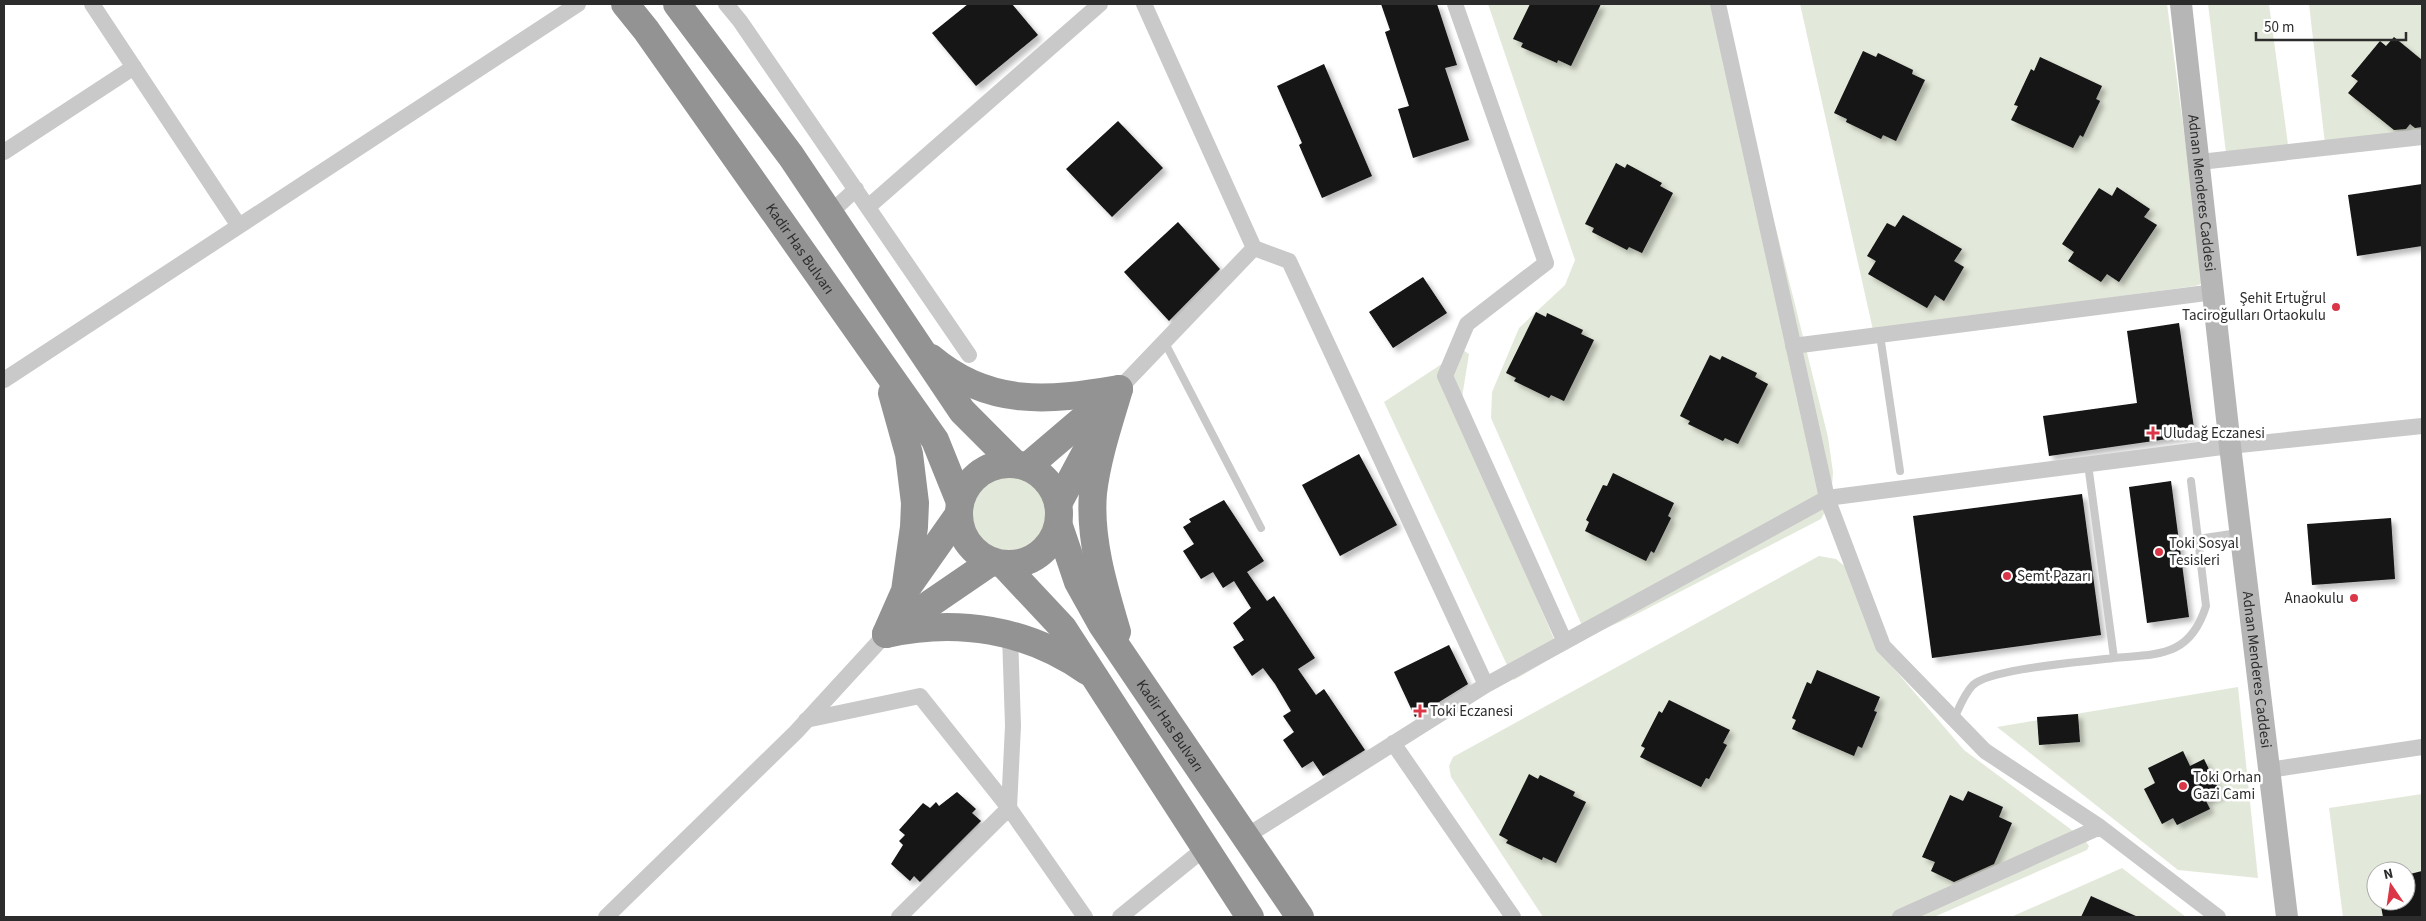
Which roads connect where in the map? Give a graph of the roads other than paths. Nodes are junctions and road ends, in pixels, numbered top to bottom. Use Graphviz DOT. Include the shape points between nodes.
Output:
graph roads {
  1 [pos="92,4"];
  2 [pos="578,4"];
  3 [pos="625,4"];
  4 [pos="677,4"];
  5 [pos="726,4"];
  6 [pos="1100,4"];
  7 [pos="1144,4"];
  8 [pos="1455,4"];
  9 [pos="1718,4"];
  10 [pos="2181,4"];
  11 [pos="134,67"];
  12 [pos="2422,137"];
  13 [pos="4,152"];
  14 [pos="2200,162"];
  15 [pos="856,189"];
  16 [pos="868,207"];
  17 [pos="829,214"];
  18 [pos="239,226"];
  19 [pos="1254,248"];
  20 [pos="2214,292"];
  21 [pos="1880,335"];
  22 [pos="1164,342"];
  23 [pos="918,346"];
  24 [pos="1793,346"];
  25 [pos="871,349"];
  26 [pos="969,354"];
  27 [pos="4,380"];
  28 [pos="1119,389"];
  29 [pos="2422,426"];
  30 [pos="2230,446"];
  31 [pos="2088,464"];
  32 [pos="1021,465"];
  33 [pos="1900,471"];
  34 [pos="2191,481"];
  35 [pos="1827,498"];
  36 [pos="959,508"];
  37 [pos="1059,514"];
  38 [pos="1261,528"];
  39 [pos="2241,533"];
  40 [pos="2198,539"];
  41 [pos="997,563"];
  42 [pos="905,592"];
  43 [pos="886,634"];
  44 [pos="1010,635"];
  45 [pos="1564,640"];
  46 [pos="2114,658"];
  47 [pos="1127,661"];
  48 [pos="1094,676"];
  49 [pos="1486,685"];
  50 [pos="1954,719"];
  51 [pos="806,720"];
  52 [pos="1393,743"];
  53 [pos="2422,747"];
  54 [pos="2269,770"];
  55 [pos="1009,808"];
  56 [pos="2100,827"];
  57 [pos="1246,837"];
  58 [pos="1205,848"];
  59 [pos="606,917"];
  60 [pos="899,917"];
  61 [pos="1085,917"];
  62 [pos="1120,917"];
  63 [pos="1250,917"];
  64 [pos="1300,917"];
  65 [pos="1513,917"];
  66 [pos="1900,917"];
  67 [pos="2218,917"];
  68 [pos="2287,917"];
  1 -- 11 [label="street"];
  2 -- 18 [label="street"];
  3 -- 25 [label="highway, Kadir Has Bulvarı"];
  4 -- 17 [label="highway" via="791,156"];
  5 -- 15 [label="street"];
  6 -- 16 [label="street"];
  7 -- 19 [label="street"];
  8 -- 45 [label="street" via="1546,263 1467,324 1445,376"];
  9 -- 24 [label="street"];
  10 -- 14 [label="street, Adnan Menderes Caddesi"];
  11 -- 13 [label="street"];
  11 -- 18 [label="street"];
  12 -- 14 [label="street"];
  14 -- 20 [label="street, Adnan Menderes Caddesi"];
  15 -- 16 [label="street"];
  15 -- 17 [label="street"];
  16 -- 26 [label="street"];
  17 -- 23 [label="highway"];
  18 -- 27 [label="street"];
  19 -- 22 [label="street"];
  19 -- 49 [label="street" via="1288,261"];
  20 -- 21 [label="street"];
  20 -- 30 [label="street, Adnan Menderes Caddesi"];
  21 -- 24 [label="street"];
  21 -- 33 [label="lane"];
  22 -- 28 [label="street"];
  22 -- 38 [label="lane"];
  23 -- 28 [label="highway" via="968,382 1012,396 1041,399"];
  23 -- 32 [label="highway" via="962,411"];
  24 -- 35 [label="street"];
  25 -- 36 [label="highway, Kadir Has Bulvarı" via="935,440"];
  25 -- 42 [label="highway" via="894,400 913,479 914,527"];
  28 -- 32 [label="highway"];
  28 -- 37 [label="highway"];
  28 -- 47 [label="highway" via="1097,471 1093,512 1101,572"];
  29 -- 30 [label="street"];
  30 -- 31 [label="street"];
  30 -- 39 [label="street, Adnan Menderes Caddesi"];
  31 -- 35 [label="street"];
  31 -- 46 [label="lane"];
  32 -- 36 [label="highway" via="1003,464 980,472 968,486"];
  32 -- 37 [label="highway" via="1047,481"];
  34 -- 40 [label="lane"];
  35 -- 45 [label="street"];
  35 -- 50 [label="street" via="1883,646"];
  36 -- 41 [label="highway" via="960,526 971,548"];
  36 -- 42 [label="highway"];
  37 -- 41 [label="highway" via="1048,548 1038,556 1016,564"];
  37 -- 47 [label="highway, Kadir Has Bulvarı" via="1078,582 1097,618"];
  39 -- 40 [label="lane"];
  39 -- 54 [label="street, Adnan Menderes Caddesi"];
  40 -- 46 [label="lane" via="2206,606 2196,630 2166,654"];
  41 -- 43 [label="highway"];
  41 -- 48 [label="highway" via="1050,611"];
  42 -- 43 [label="highway"];
  43 -- 44 [label="highway" via="950,626"];
  43 -- 51 [label="street"];
  44 -- 48 [label="highway" via="1048,648"];
  44 -- 55 [label="street" via="1013,726"];
  45 -- 49 [label="street"];
  46 -- 50 [label="lane" via="1992,675 1973,684"];
  47 -- 57 [label="highway, Kadir Has Bulvarı"];
  48 -- 58 [label="highway"];
  49 -- 52 [label="street"];
  50 -- 56 [label="street" via="1985,751"];
  51 -- 55 [label="street" via="920,696"];
  51 -- 59 [label="street"];
  52 -- 57 [label="street"];
  52 -- 65 [label="street"];
  53 -- 54 [label="street"];
  54 -- 68 [label="street, Adnan Menderes Caddesi"];
  55 -- 60 [label="street"];
  55 -- 61 [label="street"];
  56 -- 66 [label="street"];
  56 -- 67 [label="street"];
  57 -- 64 [label="highway, Kadir Has Bulvarı"];
  58 -- 62 [label="street"];
  58 -- 63 [label="highway"];
}
